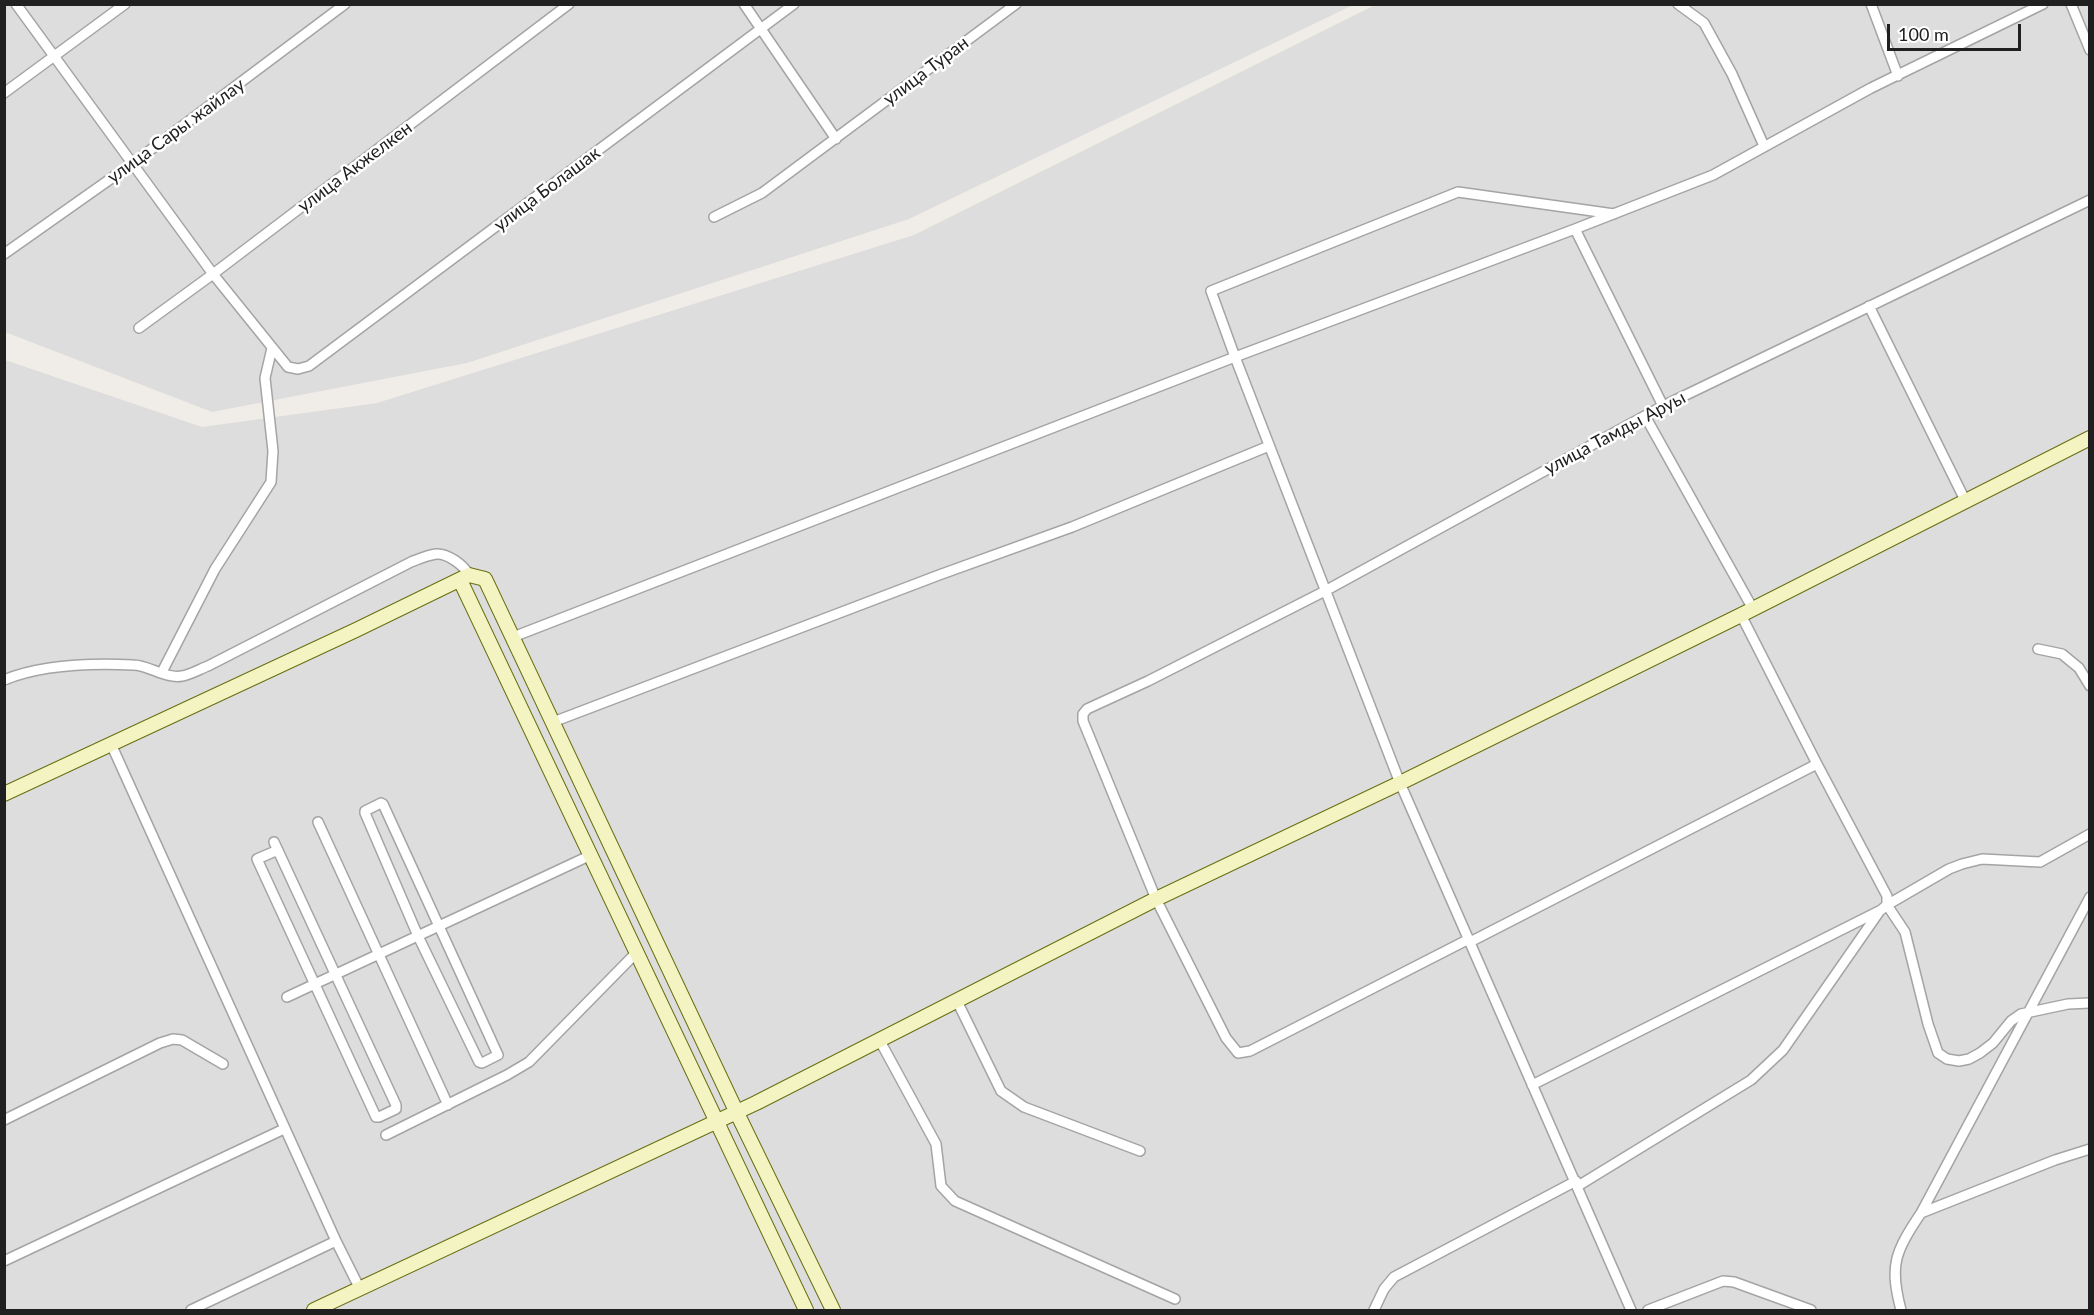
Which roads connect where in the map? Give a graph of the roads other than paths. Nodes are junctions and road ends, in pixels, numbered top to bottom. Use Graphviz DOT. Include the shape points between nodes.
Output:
graph roads {
  1 [pos="16,4"];
  2 [pos="124,4"];
  3 [pos="345,4"];
  4 [pos="569,4"];
  5 [pos="744,4"];
  6 [pos="794,4"];
  7 [pos="1016,4"];
  8 [pos="1678,4"];
  9 [pos="1870,4"];
  10 [pos="2043,4"];
  11 [pos="2071,4"];
  12 [pos="761,29"];
  13 [pos="2090,50"];
  14 [pos="54,56"];
  15 [pos="1898,76"];
  16 [pos="4,93"];
  17 [pos="836,139"];
  18 [pos="1764,146"];
  19 [pos="133,163"];
  20 [pos="2090,200"];
  21 [pos="1614,214"];
  22 [pos="714,217"];
  23 [pos="1575,229"];
  24 [pos="4,254"];
  25 [pos="213,274"];
  26 [pos="1869,306"];
  27 [pos="139,328"];
  28 [pos="272,348"];
  29 [pos="1235,357"];
  30 [pos="1663,406"];
  31 [pos="1645,416"];
  32 [pos="2090,438"];
  33 [pos="1269,446"];
  34 [pos="1965,500"];
  35 [pos="465,577"];
  36 [pos="1326,591"];
  37 [pos="1747,612"];
  38 [pos="513,637"];
  39 [pos="2038,649"];
  40 [pos="162,672"];
  41 [pos="4,680"];
  42 [pos="2090,686"];
  43 [pos="553,722"];
  44 [pos="111,744"];
  45 [pos="1817,764"];
  46 [pos="1400,783"];
  47 [pos="4,794"];
  48 [pos="318,822"];
  49 [pos="2090,834"];
  50 [pos="591,855"];
  51 [pos="2090,897"];
  52 [pos="1156,899"];
  53 [pos="1884,908"];
  54 [pos="438,927"];
  55 [pos="418,936"];
  56 [pos="1470,940"];
  57 [pos="637,952"];
  58 [pos="378,954"];
  59 [pos="336,975"];
  60 [pos="316,984"];
  61 [pos="286,997"];
  62 [pos="957,1001"];
  63 [pos="2090,1004"];
  64 [pos="2028,1011"];
  65 [pos="880,1041"];
  66 [pos="223,1064"];
  67 [pos="1532,1085"];
  68 [pos="728,1095"];
  69 [pos="756,1103"];
  70 [pos="448,1105"];
  71 [pos="737,1113"];
  72 [pos="4,1120"];
  73 [pos="717,1122"];
  74 [pos="284,1129"];
  75 [pos="746,1132"];
  76 [pos="386,1135"];
  77 [pos="2090,1149"];
  78 [pos="1140,1151"];
  79 [pos="1577,1183"];
  80 [pos="1921,1213"];
  81 [pos="336,1241"];
  82 [pos="4,1261"];
  83 [pos="360,1289"];
  84 [pos="1175,1299"];
  85 [pos="191,1311"];
  86 [pos="314,1311"];
  87 [pos="806,1311"];
  88 [pos="832,1311"];
  89 [pos="1374,1311"];
  90 [pos="1631,1311"];
  91 [pos="1648,1311"];
  92 [pos="1811,1311"];
  93 [pos="1901,1311"];
  1 -- 14 [label="street"];
  2 -- 14 [label="street"];
  3 -- 19 [label="street, улица Сары жайлау"];
  4 -- 25 [label="street, улица Акжелкен"];
  5 -- 12 [label="street"];
  6 -- 12 [label="street, улица Болашак"];
  7 -- 17 [label="street, улица Туран"];
  8 -- 18 [label="street" via="1704,23"];
  9 -- 15 [label="street"];
  10 -- 15 [label="street"];
  11 -- 13 [label="street"];
  12 -- 17 [label="street"];
  12 -- 28 [label="street, улица Болашак" via="309,366 288,367"];
  14 -- 16 [label="street"];
  14 -- 19 [label="street"];
  15 -- 18 [label="street"];
  17 -- 22 [label="street, улица Туран" via="762,193"];
  18 -- 21 [label="street" via="1713,175"];
  19 -- 24 [label="street, улица Сары жайлау"];
  19 -- 25 [label="street"];
  20 -- 26 [label="street, улица Тамды Аруы"];
  21 -- 23 [label="street"];
  21 -- 29 [label="street" via="1458,192 1211,291"];
  23 -- 29 [label="street"];
  23 -- 30 [label="street"];
  25 -- 27 [label="street, улица Акжелкен"];
  25 -- 28 [label="street"];
  26 -- 30 [label="street, улица Тамды Аруы"];
  26 -- 34 [label="street"];
  28 -- 40 [label="street" via="265,378 273,451 271,483 215,569"];
  29 -- 33 [label="street"];
  29 -- 38 [label="street"];
  30 -- 31 [label="street, улица Тамды Аруы"];
  31 -- 36 [label="street, улица Тамды Аруы"];
  31 -- 37 [label="street"];
  32 -- 34 [label="street"];
  33 -- 36 [label="street"];
  33 -- 43 [label="street" via="1072,526"];
  34 -- 37 [label="street"];
  35 -- 38 [label="street" via="485,579"];
  35 -- 40 [label="street" via="466,568 438,554 411,562 208,666 183,676"];
  35 -- 44 [label="street"];
  35 -- 50 [label="street"];
  36 -- 46 [label="street"];
  36 -- 52 [label="street, улица Тамды Аруы" via="1083,714"];
  37 -- 45 [label="street"];
  37 -- 46 [label="street"];
  38 -- 43 [label="street"];
  39 -- 42 [label="street" via="2062,654 2079,668"];
  40 -- 41 [label="street" via="136,665 97,664 53,668"];
  43 -- 68 [label="street"];
  44 -- 47 [label="street"];
  44 -- 74 [label="street"];
  45 -- 53 [label="street" via="1887,896"];
  45 -- 56 [label="street"];
  46 -- 52 [label="street"];
  46 -- 56 [label="street"];
  48 -- 58 [label="street"];
  49 -- 53 [label="street" via="2040,862 1982,859 1962,864"];
  50 -- 54 [label="street"];
  50 -- 57 [label="street"];
  51 -- 64 [label="street"];
  52 -- 56 [label="street, улица Тамды Аруы" via="1226,1038 1238,1053 1250,1051"];
  52 -- 62 [label="street"];
  53 -- 64 [label="street" via="1905,932 1938,1053 1947,1059 1969,1059"];
  53 -- 67 [label="street"];
  53 -- 79 [label="street" via="1771,1063 1751,1080"];
  54 -- 55 [label="street"];
  54 -- 55 [label="street" via="381,803 365,813"];
  54 -- 55 [label="street" via="498,1056 479,1062"];
  55 -- 58 [label="street"];
  56 -- 67 [label="street"];
  57 -- 70 [label="street" via="529,1062"];
  57 -- 73 [label="street"];
  58 -- 59 [label="street"];
  58 -- 70 [label="street"];
  59 -- 60 [label="street"];
  59 -- 60 [label="street" via="276,846 257,859"];
  59 -- 60 [label="street" via="396,1105 396,1109 379,1118"];
  60 -- 61 [label="street"];
  62 -- 65 [label="street"];
  62 -- 78 [label="street" via="1001,1091 1013,1101"];
  63 -- 64 [label="street"];
  64 -- 80 [label="street"];
  65 -- 69 [label="street"];
  65 -- 84 [label="street" via="936,1144 941,1186 948,1195"];
  66 -- 72 [label="street" via="182,1040 173,1039"];
  67 -- 79 [label="street"];
  68 -- 69 [label="street" via="746,1104"];
  68 -- 71 [label="street"];
  69 -- 71 [label="street"];
  69 -- 75 [label="street" via="748,1114"];
  70 -- 76 [label="street"];
  71 -- 73 [label="street"];
  71 -- 75 [label="street"];
  73 -- 83 [label="street"];
  73 -- 87 [label="street"];
  74 -- 81 [label="street"];
  74 -- 82 [label="street"];
  75 -- 88 [label="street"];
  77 -- 80 [label="street"];
  79 -- 89 [label="street" via="1394,1277"];
  79 -- 90 [label="street"];
  80 -- 93 [label="street" via="1903,1240 1894,1265 1894,1285"];
  81 -- 83 [label="street"];
  81 -- 85 [label="street"];
  83 -- 86 [label="street"];
  91 -- 92 [label="street" via="1723,1281"];
}
